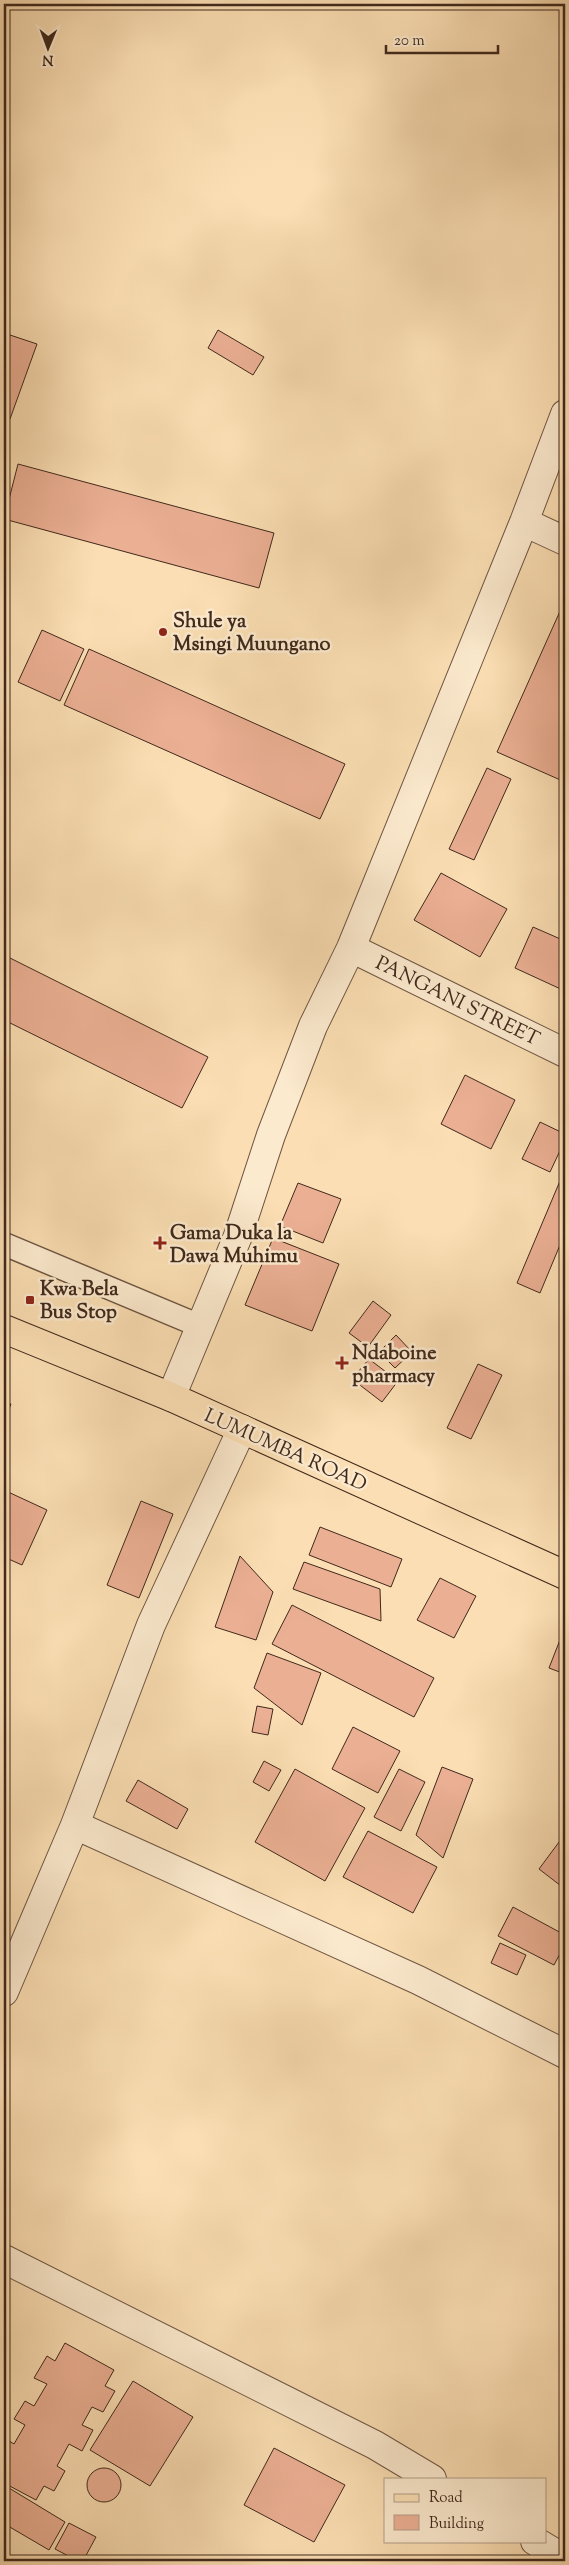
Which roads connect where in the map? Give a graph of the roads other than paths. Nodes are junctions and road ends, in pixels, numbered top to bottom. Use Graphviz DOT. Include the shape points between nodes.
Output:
graph roads {
  1 [pos="565,414"];
  2 [pos="524,522"];
  3 [pos="565,541"];
  4 [pos="351,948"];
  5 [pos="565,1053"];
  6 [pos="4,1244"];
  7 [pos="200,1326"];
  8 [pos="4,1329"];
  9 [pos="171,1397"];
  10 [pos="242,1429"];
  11 [pos="565,1575"];
  12 [pos="75,1824"];
  13 [pos="4,1992"];
  14 [pos="565,2054"];
  15 [pos="4,2260"];
  16 [pos="430,2478"];
  17 [pos="537,2542"];
  18 [pos="565,2559"];
  1 -- 2 [label="street"];
  2 -- 3 [label="street"];
  2 -- 4 [label="street"];
  4 -- 5 [label="street, PANGANI STREET"];
  4 -- 7 [label="street" via="313,1026 271,1135 238,1236"];
  6 -- 7 [label="lane"];
  7 -- 9 [label="street"];
  8 -- 9 [label="main road, LUMUMBA ROAD"];
  9 -- 10 [label="main road, LUMUMBA ROAD"];
  10 -- 11 [label="main road, LUMUMBA ROAD"];
  10 -- 12 [label="street" via="151,1625"];
  12 -- 13 [label="street"];
  12 -- 14 [label="street" via="418,1980"];
  15 -- 16 [label="street" via="375,2445"];
  17 -- 18 [label="street"];
}
